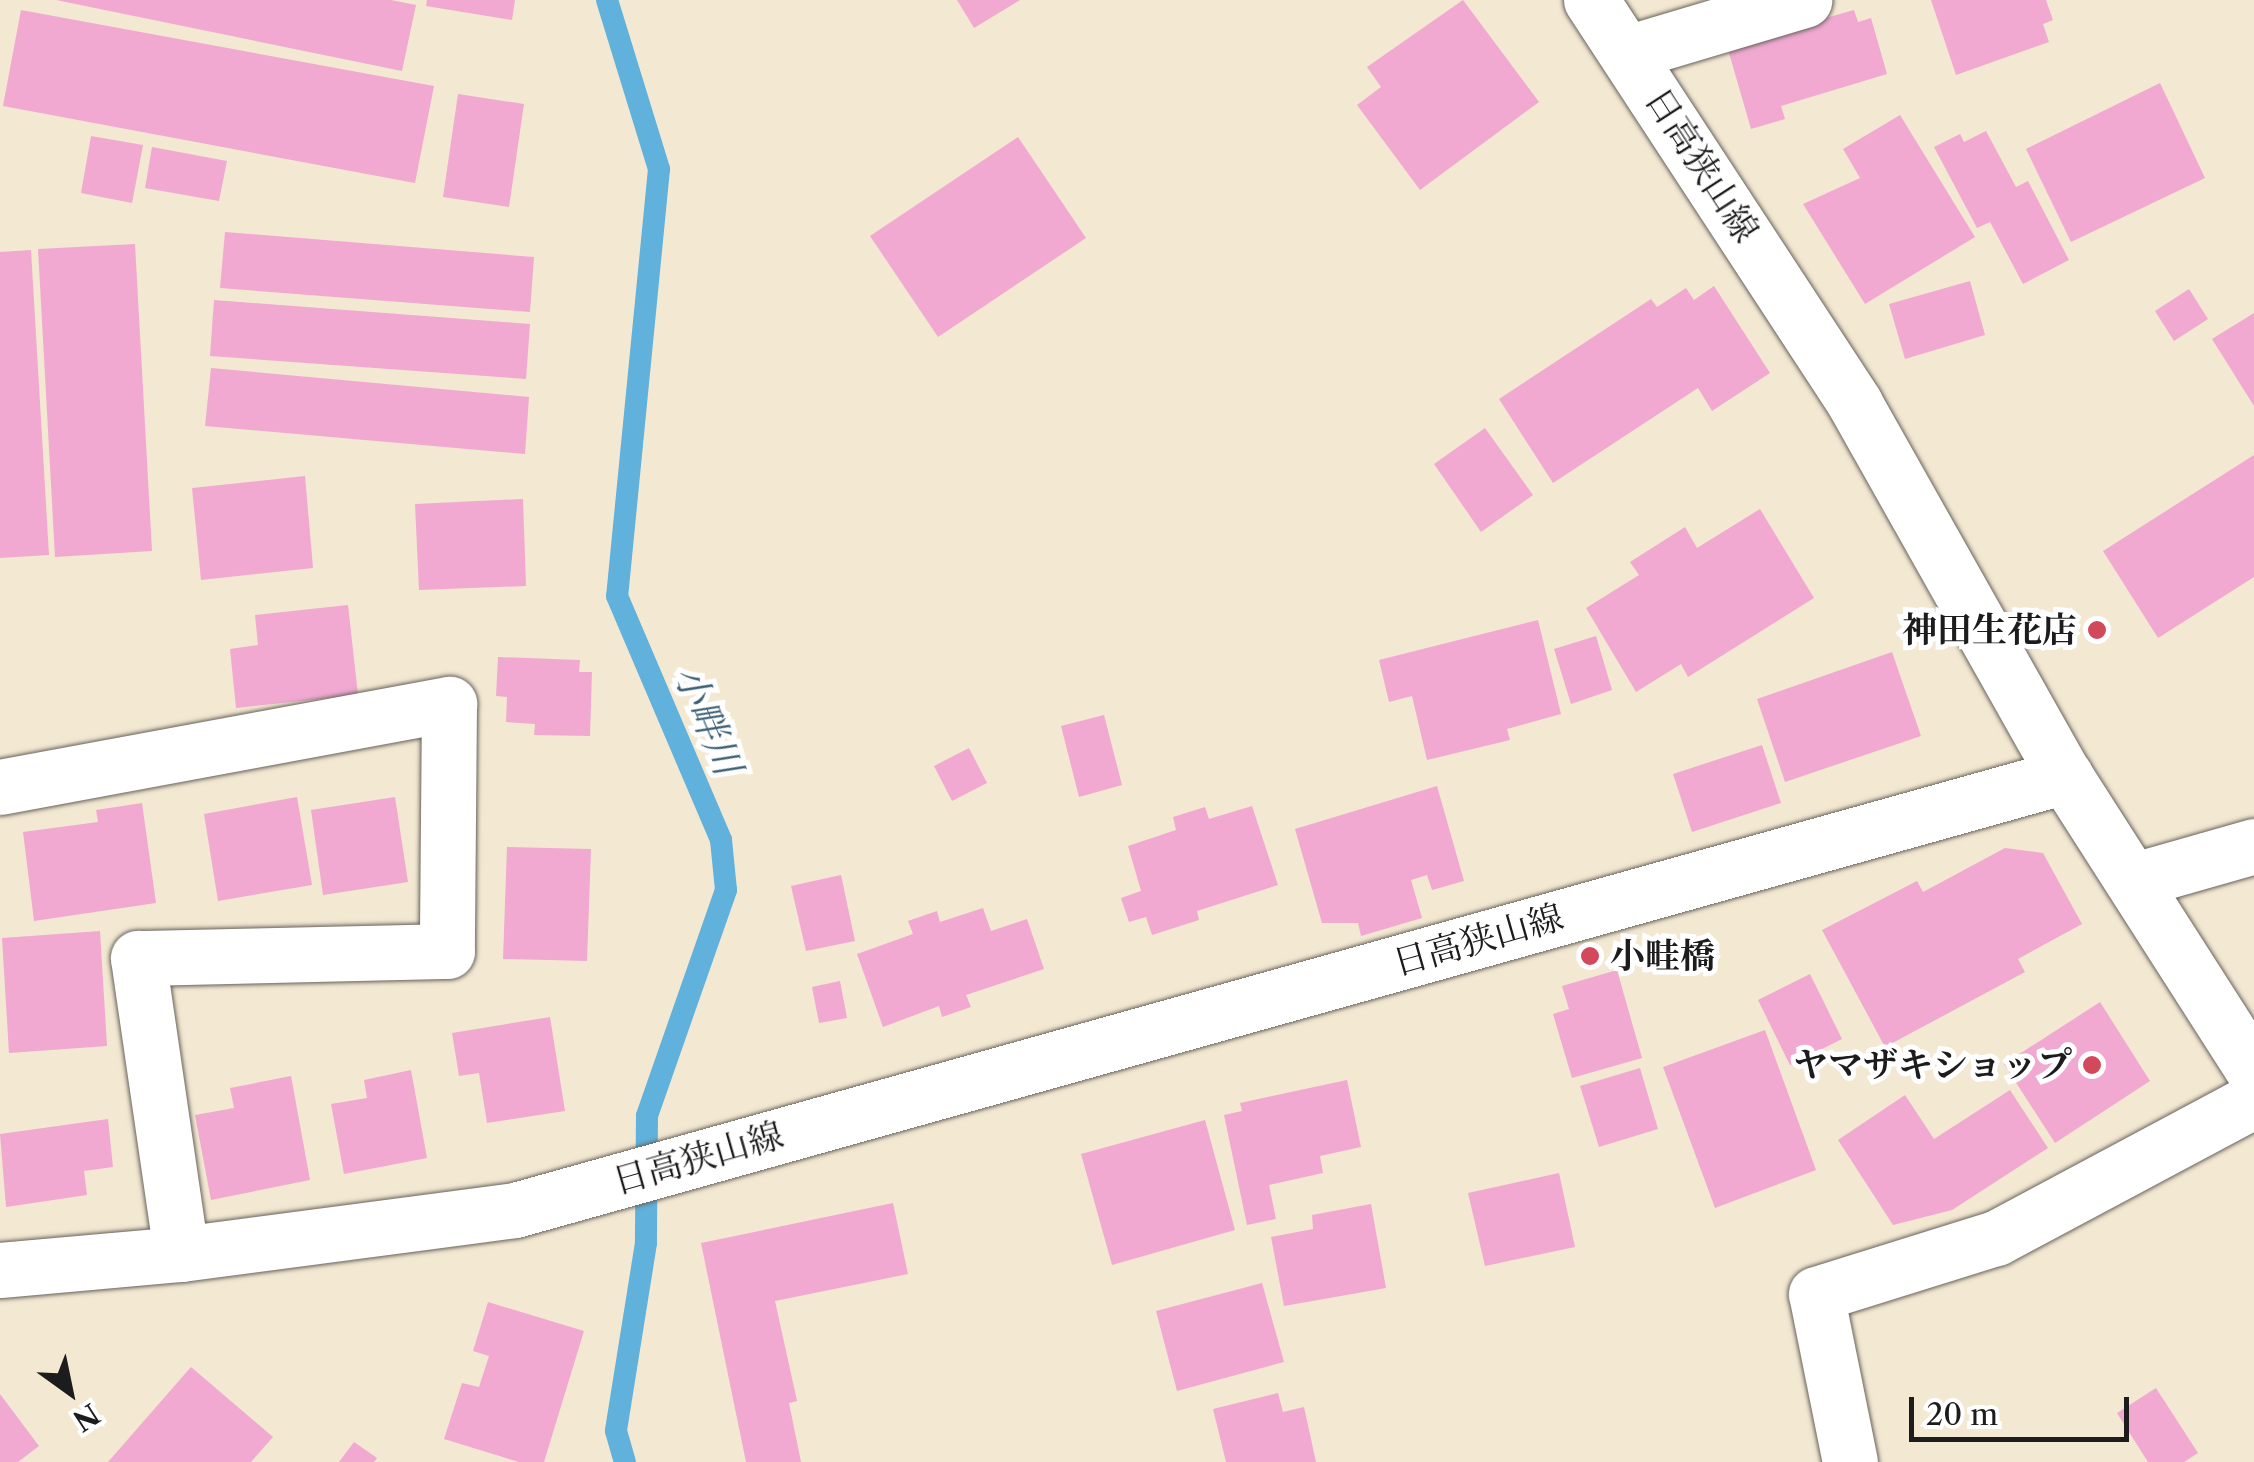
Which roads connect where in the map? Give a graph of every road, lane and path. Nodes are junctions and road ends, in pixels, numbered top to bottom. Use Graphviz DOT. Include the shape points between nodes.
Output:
graph roads {
  1 [pos="1591,0"];
  2 [pos="1804,0"];
  3 [pos="1630,52"];
  4 [pos="2065,776"];
  5 [pos="0,787"];
  6 [pos="2254,846"];
  7 [pos="2135,880"];
  8 [pos="2254,1071"];
  9 [pos="2254,1100"];
  10 [pos="181,1254"];
  11 [pos="0,1270"];
  12 [pos="1850,1462"];
  1 -- 3 [label="main road, 日高狭山線"];
  2 -- 3 [label="main road"];
  3 -- 4 [label="main road, 日高狭山線" via="1855,404"];
  4 -- 7 [label="main road"];
  4 -- 10 [label="main road, 日高狭山線" via="515,1210"];
  5 -- 10 [label="main road" via="449,704 447,951 138,958"];
  6 -- 7 [label="main road"];
  7 -- 8 [label="main road"];
  9 -- 12 [label="main road" via="1996,1238 1816,1294"];
  10 -- 11 [label="main road, 日高狭山線"];
}
